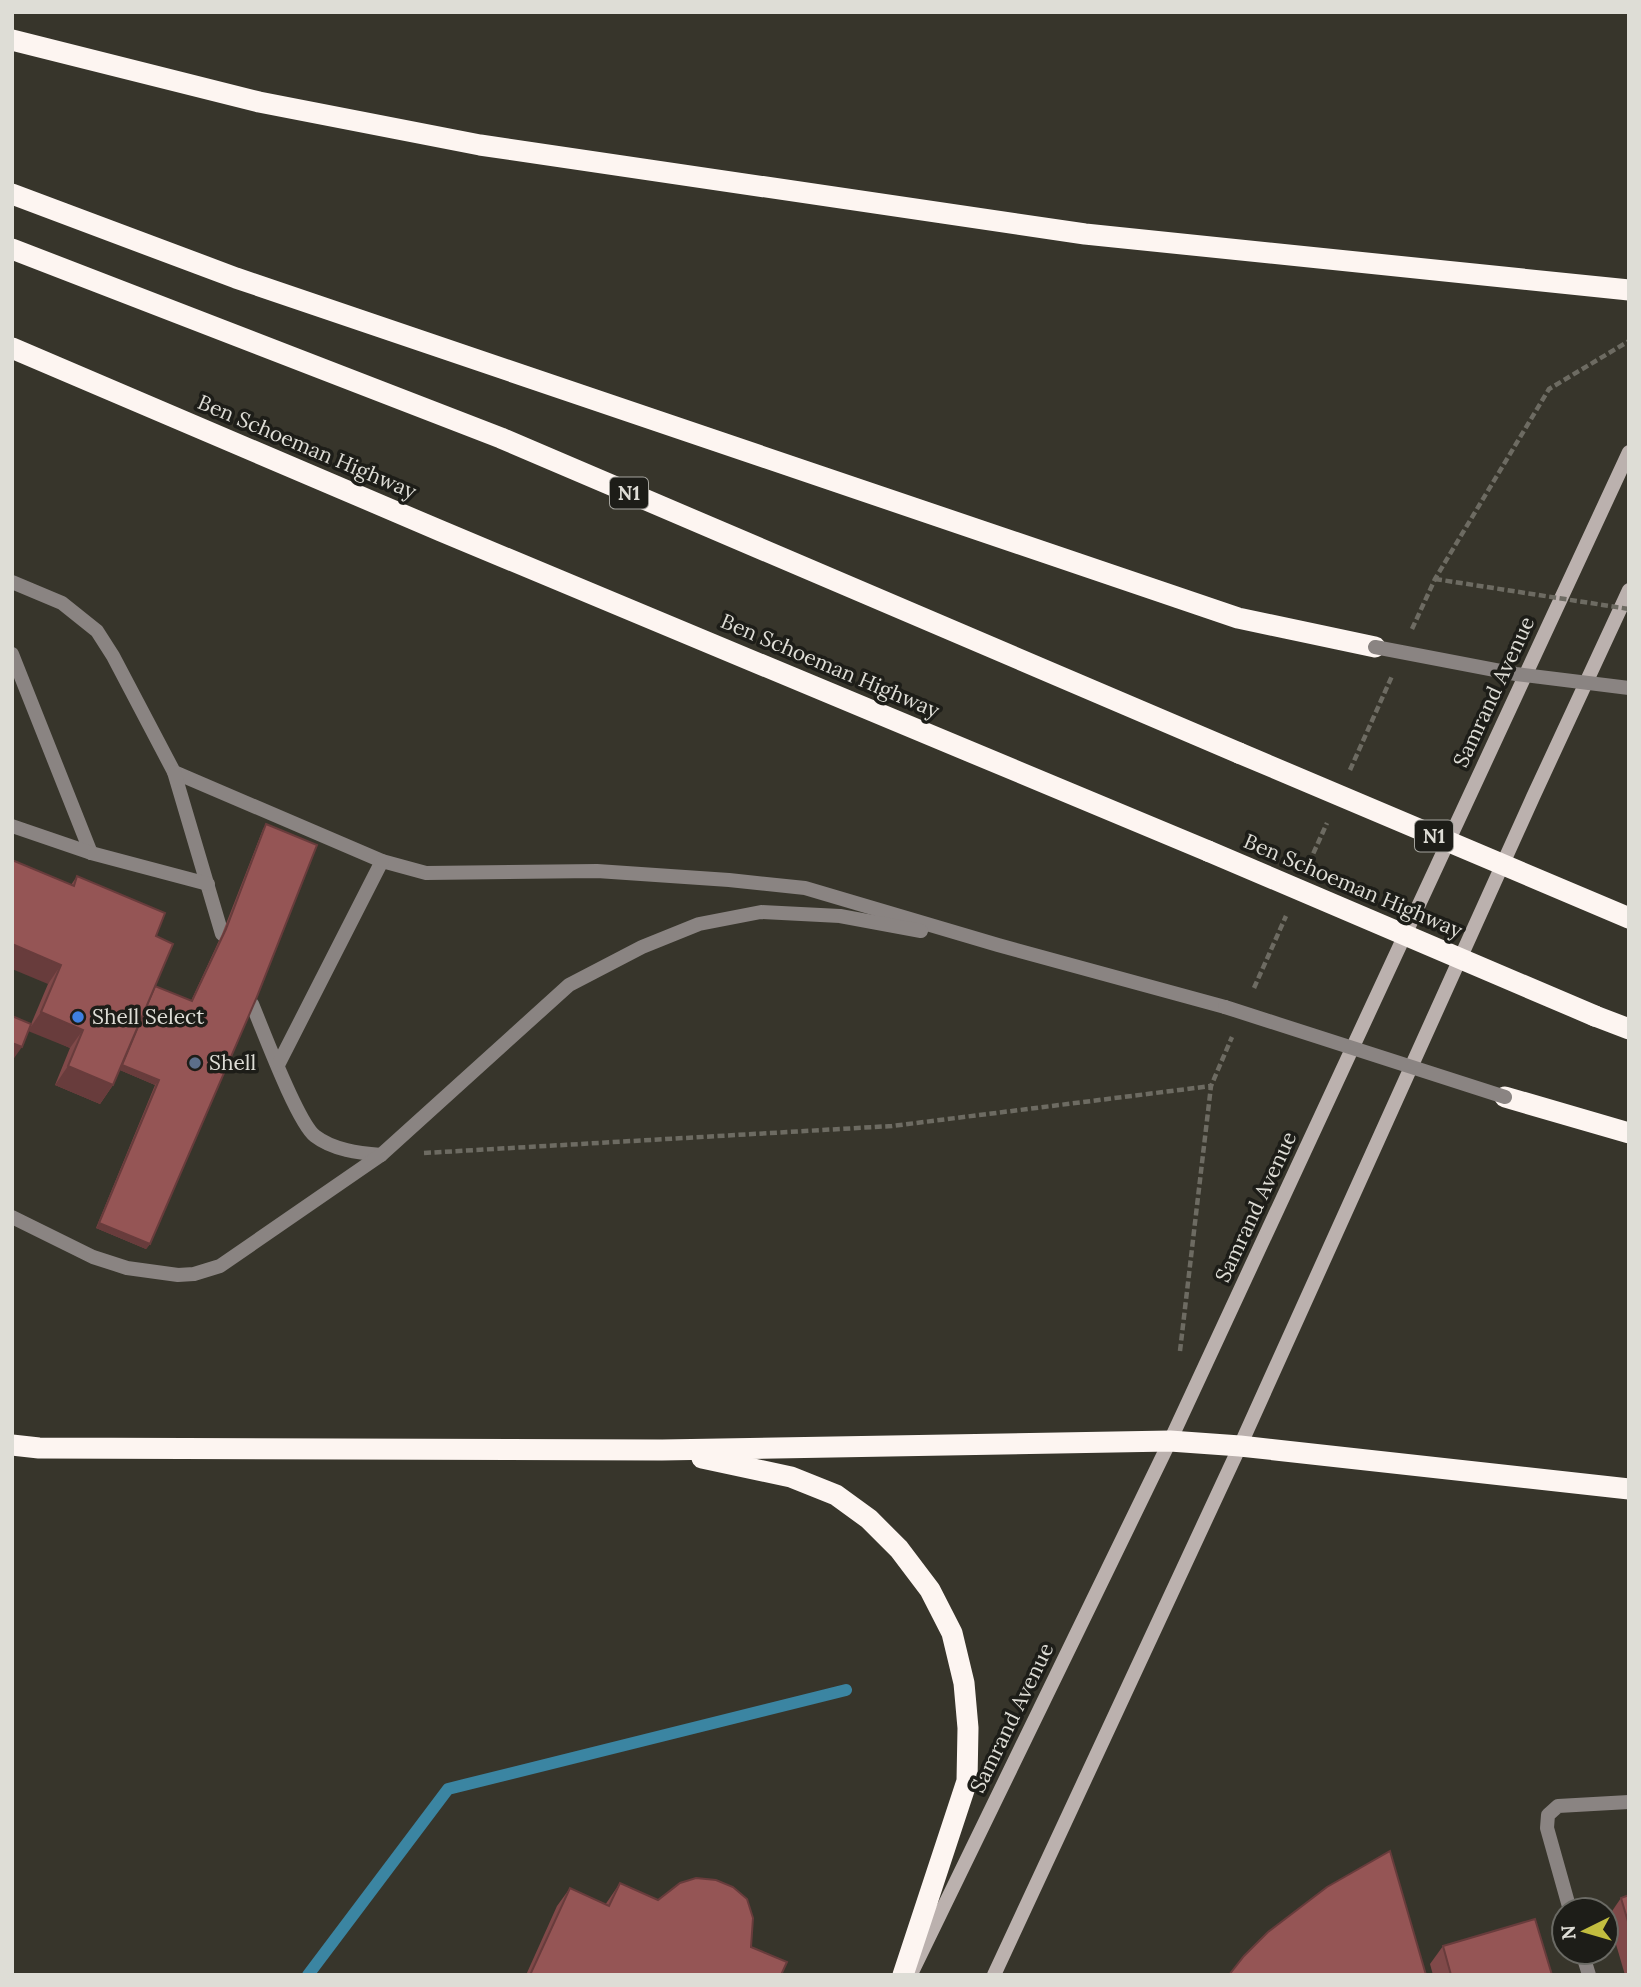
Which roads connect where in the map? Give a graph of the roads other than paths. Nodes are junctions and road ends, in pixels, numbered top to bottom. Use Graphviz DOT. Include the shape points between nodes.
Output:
graph roads {
  1 [pos="12,40"];
  2 [pos="12,194"];
  3 [pos="12,249"];
  4 [pos="1629,290"];
  5 [pos="12,348"];
  6 [pos="1629,452"];
  7 [pos="12,582"];
  8 [pos="1629,590"];
  9 [pos="1376,647"];
  10 [pos="12,654"];
  11 [pos="1629,688"];
  12 [pos="174,772"];
  13 [pos="12,825"];
  14 [pos="91,853"];
  15 [pos="382,862"];
  16 [pos="208,884"];
  17 [pos="1629,918"];
  18 [pos="222,934"];
  19 [pos="998,945"];
  20 [pos="252,1004"];
  21 [pos="1629,1029"];
  22 [pos="278,1065"];
  23 [pos="1505,1097"];
  24 [pos="1629,1133"];
  25 [pos="381,1156"];
  26 [pos="12,1217"];
  27 [pos="1170,1441"];
  28 [pos="12,1445"];
  29 [pos="1240,1446"];
  30 [pos="662,1450"];
  31 [pos="1629,1489"];
  32 [pos="1629,1802"];
  33 [pos="1566,1896"];
  34 [pos="903,1975"];
  35 [pos="911,1975"];
  36 [pos="994,1975"];
  1 -- 4 [label="highway" via="259,102 480,145 1085,234"];
  2 -- 9 [label="highway" via="236,278 1238,618"];
  3 -- 17 [label="highway, N1, bridge" via="501,438"];
  5 -- 21 [label="highway, Ben Schoeman Highway, bridge"];
  6 -- 27 [label="main road, Samrand Avenue"];
  7 -- 12 [label="lane" via="62,603 97,631"];
  8 -- 29 [label="main road"];
  9 -- 11 [label="lane, bridge" via="1516,674"];
  10 -- 14 [label="lane"];
  12 -- 15 [label="lane"];
  12 -- 16 [label="lane"];
  13 -- 14 [label="lane"];
  14 -- 16 [label="lane"];
  15 -- 19 [label="lane" via="426,873 597,871 805,888"];
  15 -- 22 [label="lane"];
  16 -- 18 [label="lane"];
  19 -- 23 [label="lane, bridge" via="1225,1007"];
  19 -- 25 [label="lane" via="840,916 761,912 699,924 569,985"];
  20 -- 22 [label="lane"];
  22 -- 25 [label="lane" via="313,1135 333,1146"];
  23 -- 24 [label="highway"];
  25 -- 26 [label="lane" via="220,1266 194,1274 127,1268 93,1257"];
  27 -- 29 [label="highway"];
  27 -- 30 [label="highway"];
  27 -- 35 [label="main road, Samrand Avenue"];
  28 -- 30 [label="highway"];
  29 -- 31 [label="highway"];
  29 -- 36 [label="main road"];
  30 -- 34 [label="highway" via="791,1478 836,1495 900,1549 930,1590 952,1633 964,1683 967,1781"];
  32 -- 33 [label="lane" via="1558,1806 1548,1815 1547,1828"];
}
